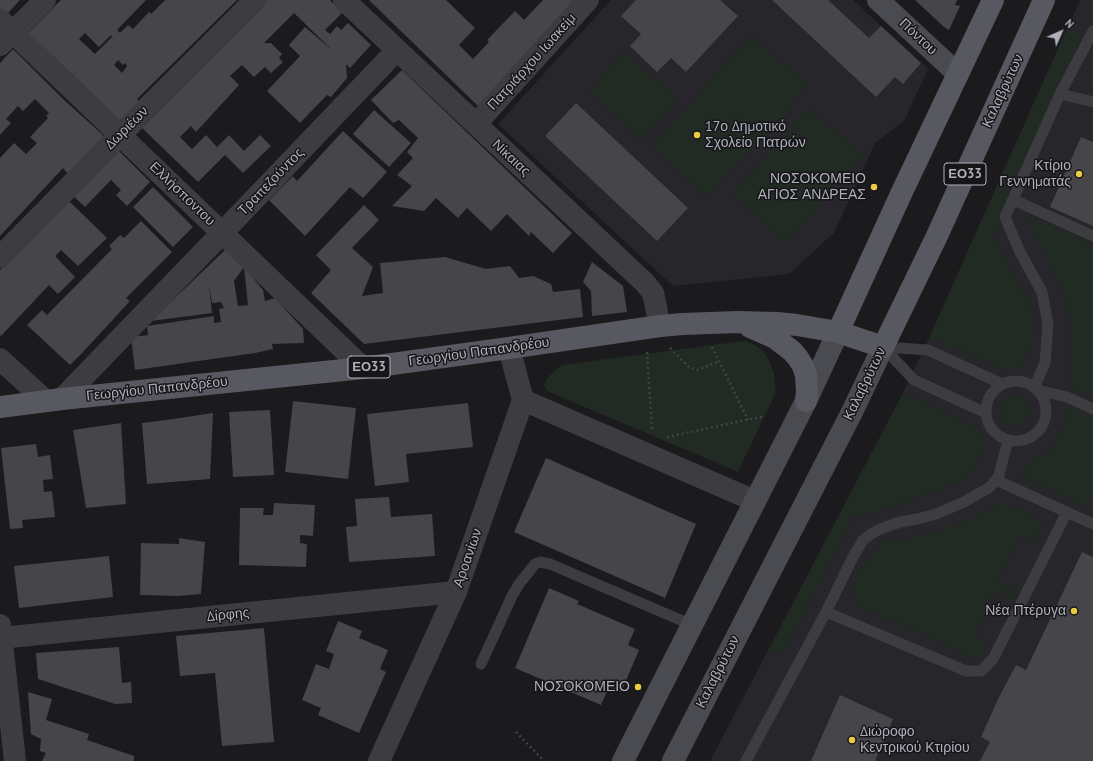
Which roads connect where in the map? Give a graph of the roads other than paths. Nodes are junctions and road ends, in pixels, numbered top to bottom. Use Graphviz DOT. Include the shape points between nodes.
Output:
graph roads {
  1 [pos="45,0"];
  2 [pos="255,0"];
  3 [pos="344,0"];
  4 [pos="588,0"];
  5 [pos="878,0"];
  6 [pos="993,0"];
  7 [pos="1044,0"];
  8 [pos="1093,31"];
  9 [pos="4,33"];
  10 [pos="397,50"];
  11 [pos="958,74"];
  12 [pos="1060,94"];
  13 [pos="1093,102"];
  14 [pos="476,124"];
  15 [pos="120,135"];
  16 [pos="1014,200"];
  17 [pos="222,233"];
  18 [pos="1093,236"];
  19 [pos="0,258"];
  20 [pos="738,322"];
  21 [pos="838,332"];
  22 [pos="663,335"];
  23 [pos="883,347"];
  24 [pos="509,348"];
  25 [pos="0,358"];
  26 [pos="363,368"];
  27 [pos="1002,384"];
  28 [pos="1036,389"];
  29 [pos="54,400"];
  30 [pos="523,400"];
  31 [pos="806,401"];
  32 [pos="0,407"];
  33 [pos="1093,409"];
  34 [pos="986,413"];
  35 [pos="1008,440"];
  36 [pos="996,480"];
  37 [pos="755,501"];
  38 [pos="1067,512"];
  39 [pos="1093,524"];
  40 [pos="456,592"];
  41 [pos="826,612"];
  42 [pos="692,625"];
  43 [pos="1,634"];
  44 [pos="481,664"];
  45 [pos="15,761"];
  46 [pos="379,761"];
  47 [pos="623,761"];
  48 [pos="673,761"];
  49 [pos="746,761"];
  1 -- 9 [label="street"];
  2 -- 15 [label="street, Δωριέων"];
  3 -- 10 [label="street, Νίκαιας"];
  4 -- 14 [label="street, Πατριάρχου Ιωακείμ"];
  5 -- 11 [label="main road, Πόντου"];
  6 -- 11 [label="main road"];
  7 -- 23 [label="main road, Καλαβρύτων / ΕΟ33" via="936,238"];
  8 -- 12 [label="lane"];
  9 -- 15 [label="street, Ελλήσποντου"];
  10 -- 14 [label="street, Νίκαιας"];
  10 -- 17 [label="street, Τραπεζούντος"];
  11 -- 21 [label="main road"];
  12 -- 13 [label="lane"];
  12 -- 16 [label="lane"];
  14 -- 22 [label="street, Νίκαιας" via="645,283 653,293"];
  15 -- 17 [label="street, Ελλήσποντου"];
  15 -- 19 [label="street, Δωριέων"];
  16 -- 18 [label="lane"];
  16 -- 28 [label="lane" via="1006,217 1020,252 1042,292 1048,324 1045,363"];
  17 -- 26 [label="street, Ελλήσποντου"];
  17 -- 29 [label="street, Τραπεζούντος"];
  20 -- 21 [label="main road, Γεωργίου Παπανδρέου / ΕΟ33" via="777,323"];
  20 -- 22 [label="main road, Γεωργίου Παπανδρέου / ΕΟ33" via="708,323"];
  20 -- 31 [label="main road" via="775,338 792,351 806,375"];
  21 -- 23 [label="main road, Γεωργίου Παπανδρέου / ΕΟ33"];
  21 -- 31 [label="main road"];
  22 -- 24 [label="main road, Γεωργίου Παπανδρέου / ΕΟ33"];
  23 -- 27 [label="lane" via="928,350"];
  23 -- 34 [label="lane" via="914,380"];
  23 -- 48 [label="main road, Καλαβρύτων"];
  24 -- 26 [label="main road, Γεωργίου Παπανδρέου / ΕΟ33"];
  24 -- 30 [label="street"];
  25 -- 29 [label="street"];
  26 -- 29 [label="main road, Γεωργίου Παπανδρέου / ΕΟ33"];
  27 -- 28 [label="lane" via="1021,382"];
  27 -- 34 [label="lane" via="990,396"];
  28 -- 33 [label="lane"];
  28 -- 35 [label="lane" via="1046,407 1042,426 1036,434 1027,439"];
  29 -- 32 [label="main road, Γεωργίου Παπανδρέου / ΕΟ33"];
  30 -- 37 [label="street"];
  30 -- 40 [label="street, Αροανίων"];
  31 -- 37 [label="main road"];
  34 -- 35 [label="lane" via="993,430"];
  35 -- 36 [label="lane"];
  36 -- 38 [label="lane"];
  36 -- 41 [label="lane" via="990,487 958,505 936,514 880,529 863,540"];
  37 -- 42 [label="main road"];
  38 -- 39 [label="lane"];
  38 -- 41 [label="lane" via="993,659 981,670 966,671"];
  40 -- 43 [label="street, Δίρφης"];
  40 -- 46 [label="street, Αροανίων"];
  41 -- 49 [label="lane"];
  42 -- 44 [label="lane" via="540,562 534,564 512,596"];
  42 -- 47 [label="main road"];
  43 -- 45 [label="street"];
}
